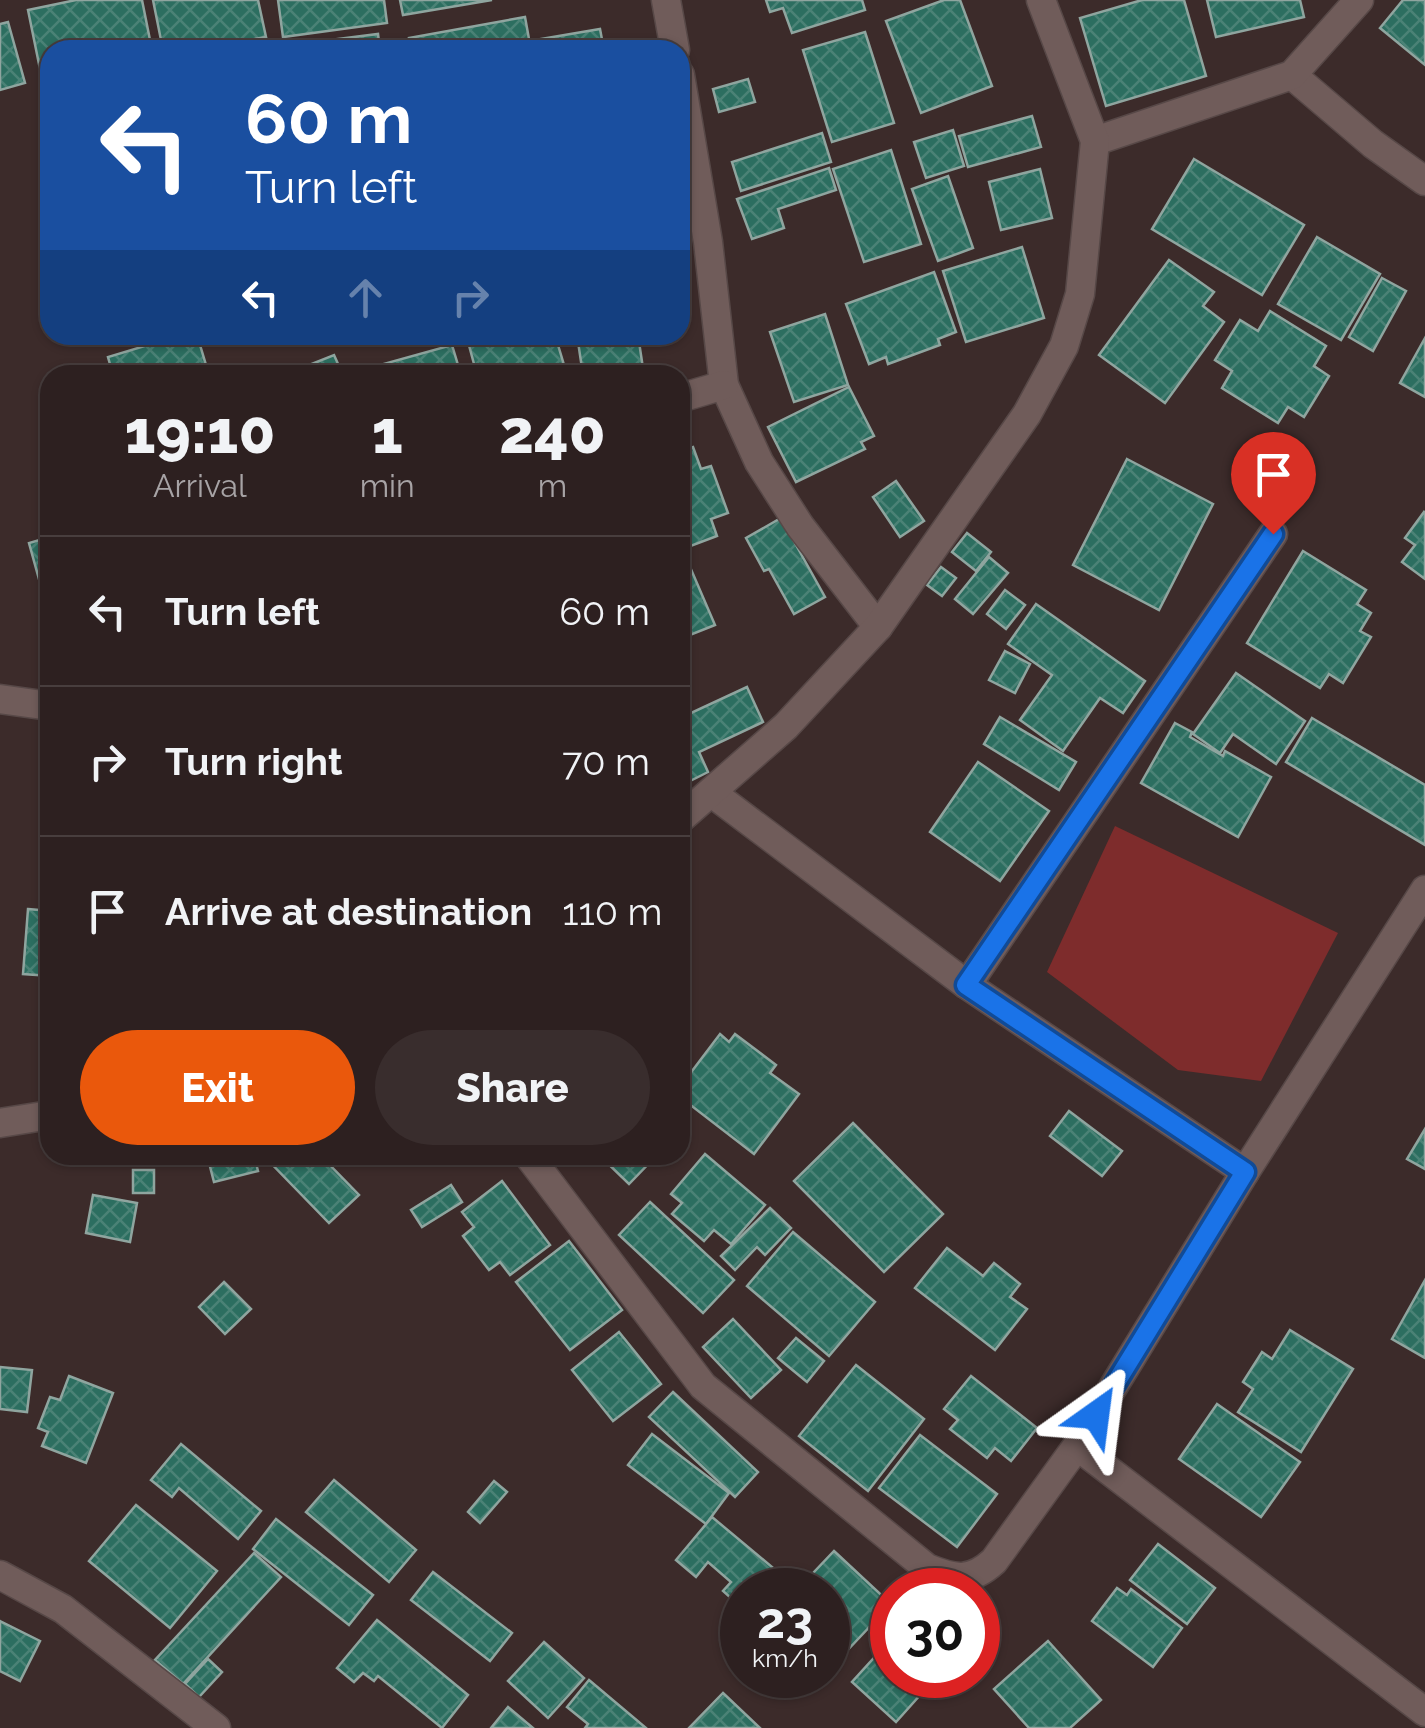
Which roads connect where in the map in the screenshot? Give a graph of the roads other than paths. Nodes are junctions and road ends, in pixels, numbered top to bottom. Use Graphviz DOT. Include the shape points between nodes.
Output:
graph roads {
  1 [pos="666,0"];
  2 [pos="1041,0"];
  3 [pos="1359,0"];
  4 [pos="674,40"];
  5 [pos="1292,75"];
  6 [pos="1095,141"];
  7 [pos="690,157"];
  8 [pos="1425,181"];
  9 [pos="724,385"];
  10 [pos="690,395"];
  11 [pos="1273,534"];
  12 [pos="878,626"];
  13 [pos="0,699"];
  14 [pos="40,705"];
  15 [pos="712,793"];
  16 [pos="690,811"];
  17 [pos="1425,890"];
  18 [pos="966,985"];
  19 [pos="40,1116"];
  20 [pos="0,1122"];
  21 [pos="536,1165"];
  22 [pos="1245,1172"];
  23 [pos="1077,1446"];
  24 [pos="0,1575"];
  25 [pos="1425,1712"];
  26 [pos="216,1728"];
  1 -- 4 [label="street"];
  2 -- 6 [label="street"];
  3 -- 5 [label="street"];
  5 -- 6 [label="street"];
  5 -- 8 [label="street"];
  6 -- 12 [label="street" via="1080,294 1064,346 1027,414"];
  7 -- 9 [label="street" via="708,242"];
  9 -- 10 [label="street"];
  9 -- 12 [label="street" via="800,526"];
  11 -- 18 [label="street"];
  12 -- 15 [label="street" via="786,726"];
  13 -- 14 [label="street"];
  15 -- 16 [label="street"];
  15 -- 18 [label="street"];
  17 -- 22 [label="street"];
  18 -- 22 [label="street"];
  19 -- 20 [label="street"];
  21 -- 23 [label="street" via="703,1386 927,1568 949,1577 981,1573"];
  22 -- 23 [label="street"];
  23 -- 25 [label="street"];
  24 -- 26 [label="street" via="63,1609"];
}
